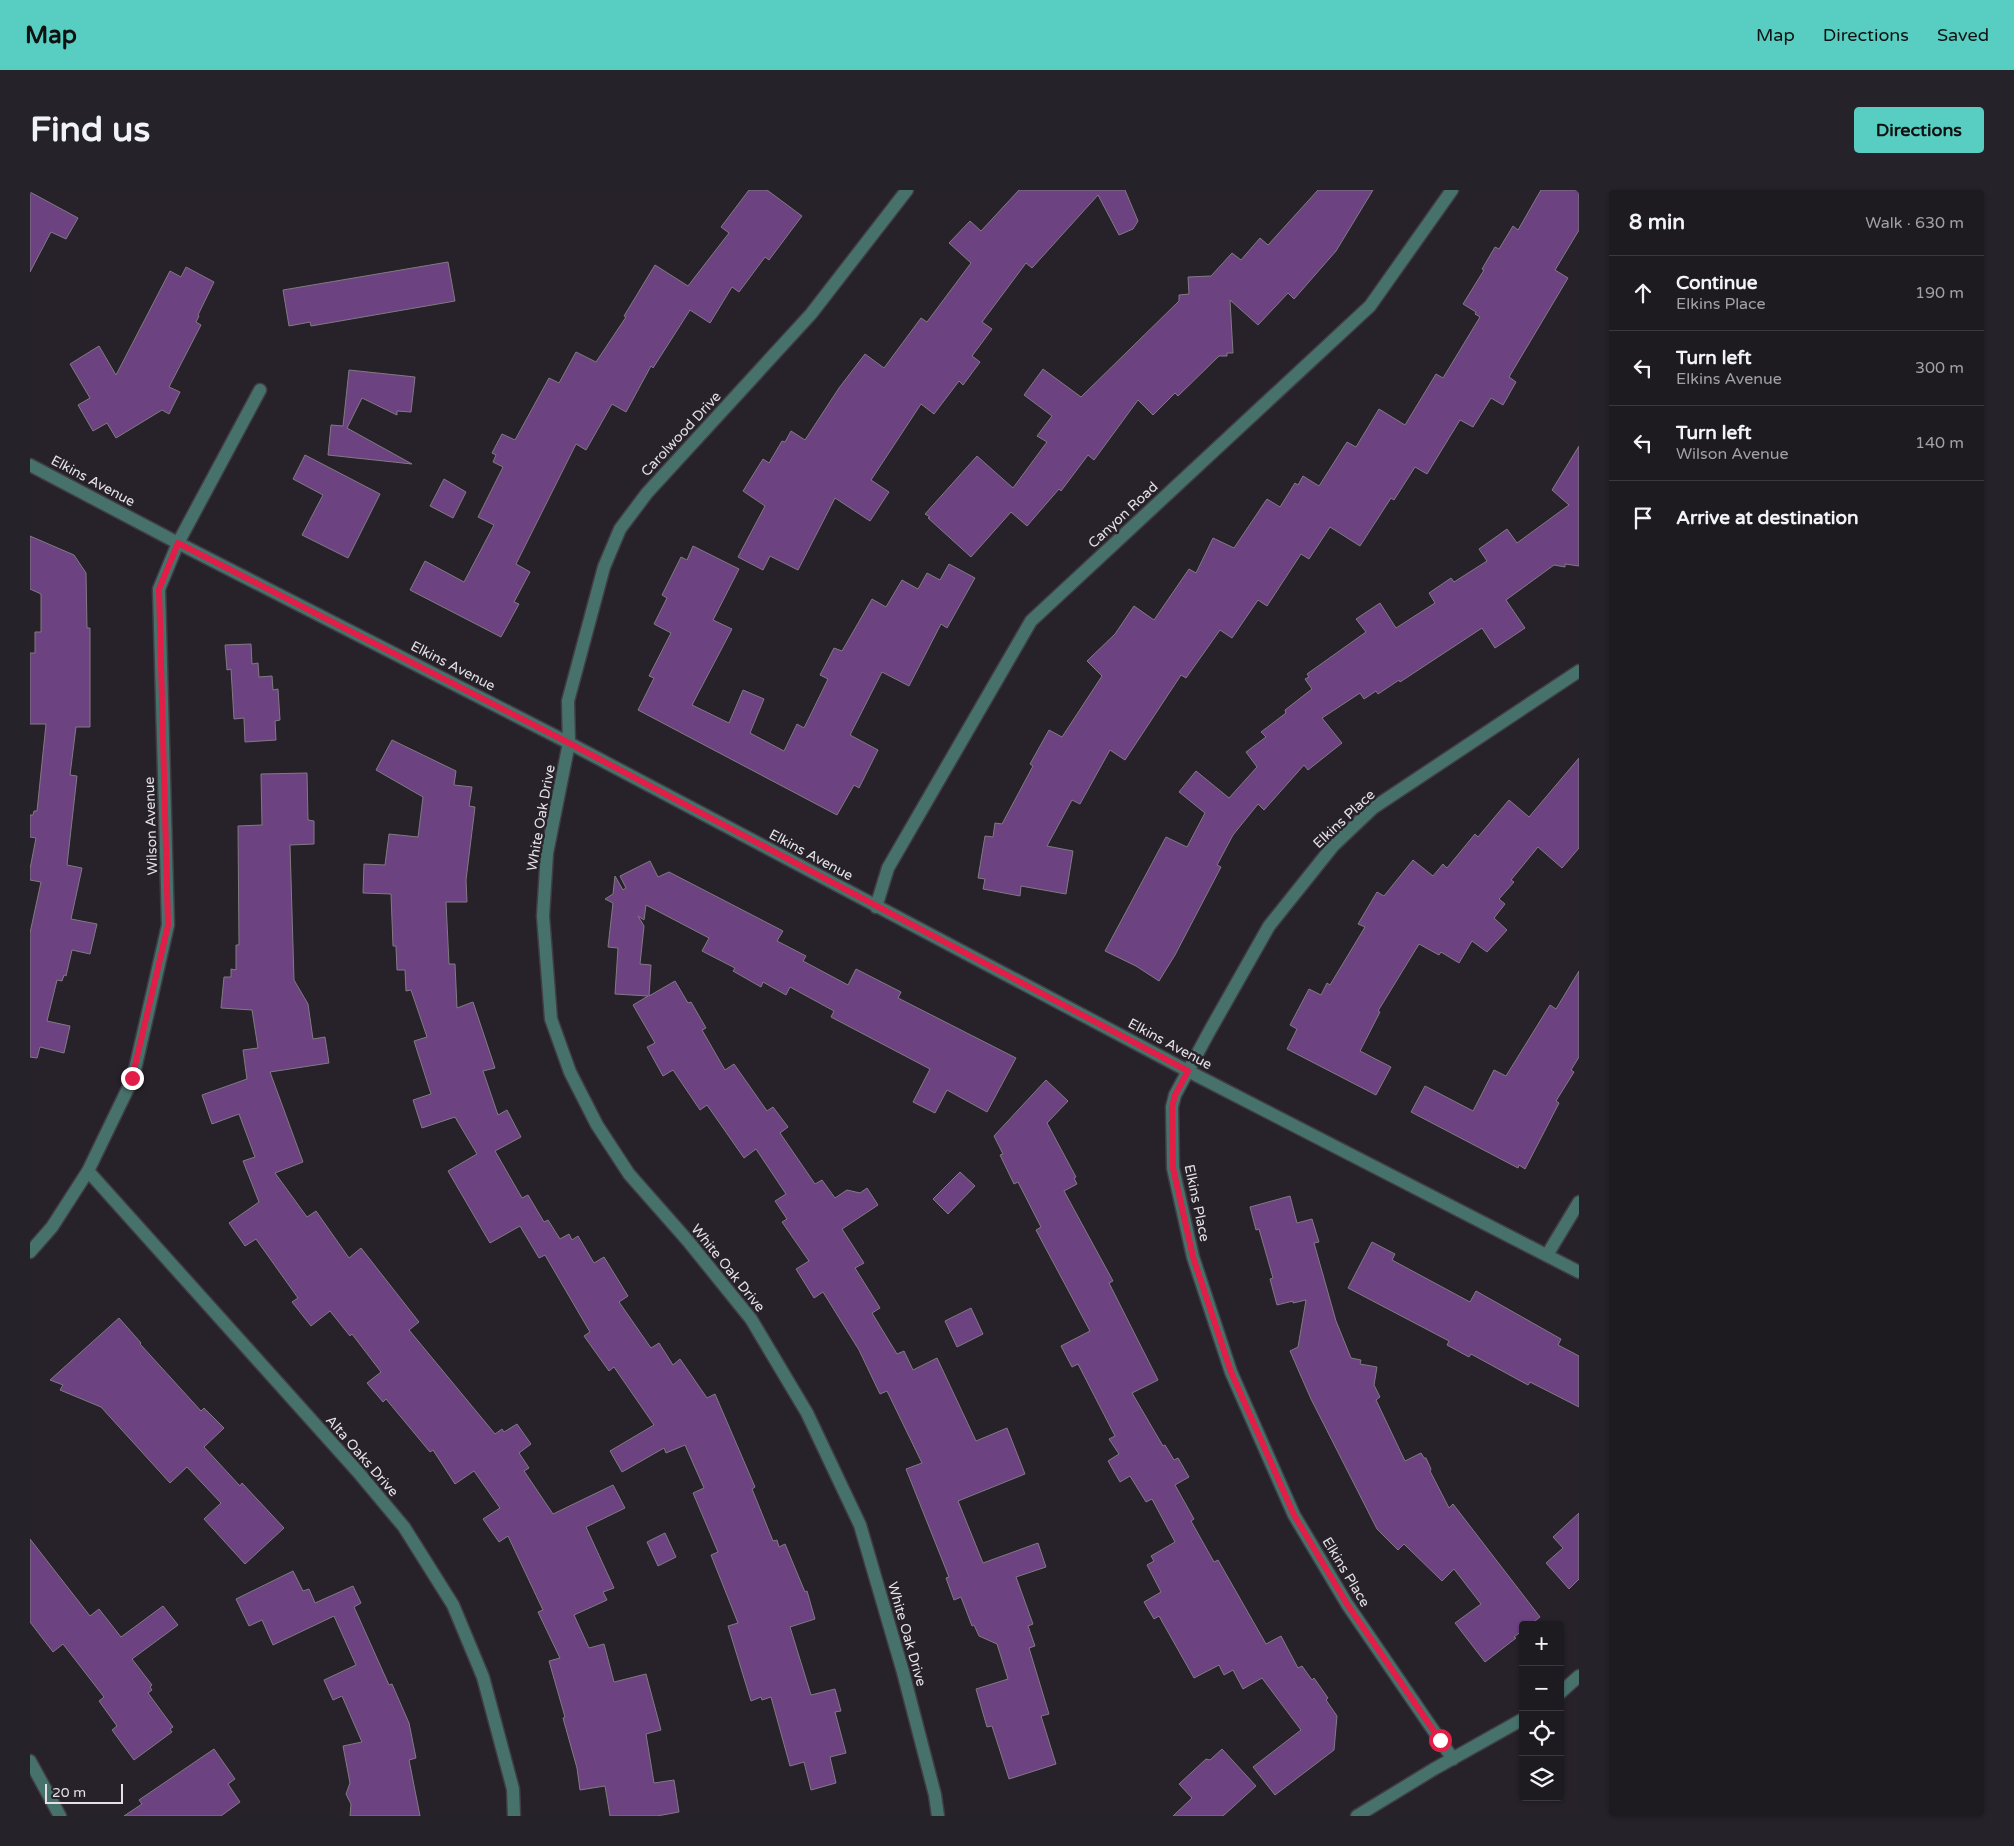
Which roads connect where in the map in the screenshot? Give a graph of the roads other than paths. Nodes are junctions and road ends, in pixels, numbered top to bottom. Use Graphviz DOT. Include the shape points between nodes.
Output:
graph roads {
  1 [pos="906,190"];
  2 [pos="1452,190"];
  3 [pos="260,390"];
  4 [pos="30,464"];
  5 [pos="178,543"];
  6 [pos="1579,671"];
  7 [pos="569,743"];
  8 [pos="876,907"];
  9 [pos="1188,1071"];
  10 [pos="88,1171"];
  11 [pos="1579,1202"];
  12 [pos="30,1252"];
  13 [pos="1547,1255"];
  14 [pos="1579,1272"];
  15 [pos="1579,1676"];
  16 [pos="1564,1689"];
  17 [pos="1519,1721"];
  18 [pos="1453,1759"];
  19 [pos="30,1761"];
  20 [pos="60,1816"];
  21 [pos="514,1816"];
  22 [pos="938,1816"];
  23 [pos="1357,1816"];
  1 -- 7 [label="street, Carolwood Drive" via="811,314 647,493 620,529 604,567 568,701"];
  2 -- 8 [label="street, Canyon Road" via="1370,306 1031,621 888,868"];
  3 -- 5 [label="street, Wilson Avenue"];
  4 -- 5 [label="street, Elkins Avenue"];
  5 -- 7 [label="street, Elkins Avenue"];
  5 -- 10 [label="street, Wilson Avenue" via="159,589 168,925 132,1078"];
  6 -- 9 [label="street, Elkins Place" via="1373,808 1333,846 1269,926"];
  7 -- 8 [label="street, Elkins Avenue"];
  7 -- 22 [label="street, White Oak Drive" via="547,853 543,916 551,1019 570,1072 629,1174 751,1319 807,1412 860,1526 903,1672"];
  8 -- 9 [label="street, Elkins Avenue"];
  9 -- 13 [label="street, Elkins Avenue"];
  9 -- 18 [label="street, Elkins Place" via="1172,1107 1173,1168 1193,1257 1231,1372 1294,1515 1347,1604"];
  10 -- 12 [label="street, Wilson Avenue" via="52,1227"];
  10 -- 21 [label="street, Alta Oaks Drive" via="404,1527 453,1605 483,1677 513,1789"];
  11 -- 13 [label="street"];
  13 -- 14 [label="street, Elkins Avenue"];
  15 -- 16 [label="street"];
  17 -- 18 [label="street"];
  18 -- 23 [label="street"];
  19 -- 20 [label="street"];
}
